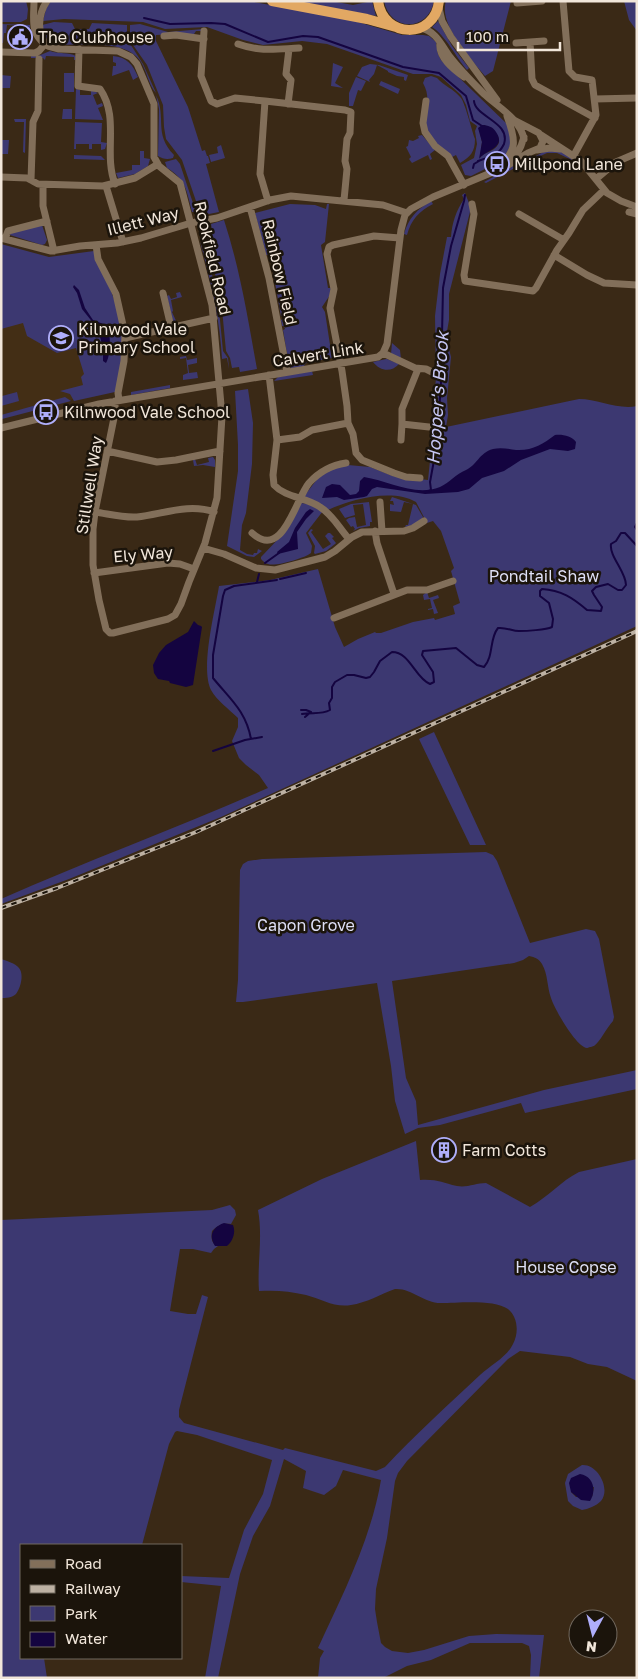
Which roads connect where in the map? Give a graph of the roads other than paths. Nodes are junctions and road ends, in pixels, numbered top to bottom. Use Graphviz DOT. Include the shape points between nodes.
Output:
graph roads {
  1 [pos="34,1"];
  2 [pos="47,1"];
  3 [pos="272,1"];
  4 [pos="378,1"];
  5 [pos="542,1"];
  6 [pos="563,1"];
  7 [pos="517,3"];
  8 [pos="439,5"];
  9 [pos="396,28"];
  10 [pos="422,28"];
  11 [pos="164,36"];
  12 [pos="544,41"];
  13 [pos="44,42"];
  14 [pos="516,42"];
  15 [pos="530,42"];
  16 [pos="238,44"];
  17 [pos="299,48"];
  18 [pos="79,49"];
  19 [pos="289,49"];
  20 [pos="1,52"];
  21 [pos="39,59"];
  22 [pos="637,98"];
  23 [pos="595,99"];
  24 [pos="426,101"];
  25 [pos="265,102"];
  26 [pos="288,104"];
  27 [pos="505,111"];
  28 [pos="594,118"];
  29 [pos="514,120"];
  30 [pos="537,133"];
  31 [pos="524,139"];
  32 [pos="563,150"];
  33 [pos="535,151"];
  34 [pos="637,153"];
  35 [pos="574,155"];
  36 [pos="511,163"];
  37 [pos="158,164"];
  38 [pos="488,175"];
  39 [pos="1,177"];
  40 [pos="596,179"];
  41 [pos="31,180"];
  42 [pos="43,184"];
  43 [pos="114,184"];
  44 [pos="106,186"];
  45 [pos="464,186"];
  46 [pos="604,190"];
  47 [pos="344,200"];
  48 [pos="268,201"];
  49 [pos="472,204"];
  50 [pos="250,207"];
  51 [pos="637,207"];
  52 [pos="629,212"];
  53 [pos="407,213"];
  54 [pos="519,214"];
  55 [pos="637,214"];
  56 [pos="47,221"];
  57 [pos="191,223"];
  58 [pos="3,238"];
  59 [pos="400,238"];
  60 [pos="564,240"];
  61 [pos="123,242"];
  62 [pos="96,245"];
  63 [pos="54,251"];
  64 [pos="554,255"];
  65 [pos="637,285"];
  66 [pos="163,293"];
  67 [pos="214,318"];
  68 [pos="171,327"];
  69 [pos="125,338"];
  70 [pos="383,353"];
  71 [pos="340,364"];
  72 [pos="418,369"];
  73 [pos="287,372"];
  74 [pos="434,373"];
  75 [pos="269,376"];
  76 [pos="220,384"];
  77 [pos="117,401"];
  78 [pos="348,423"];
  79 [pos="402,424"];
  80 [pos="429,427"];
  81 [pos="1,428"];
  82 [pos="277,440"];
  83 [pos="401,440"];
  84 [pos="107,451"];
  85 [pos="220,451"];
  86 [pos="346,463"];
  87 [pos="420,478"];
  88 [pos="300,498"];
  89 [pos="380,502"];
  90 [pos="95,512"];
  91 [pos="214,512"];
  92 [pos="424,521"];
  93 [pos="379,531"];
  94 [pos="252,533"];
  95 [pos="349,539"];
  96 [pos="203,548"];
  97 [pos="194,569"];
  98 [pos="94,573"];
  99 [pos="453,581"];
  100 [pos="394,594"];
  101 [pos="334,618"];
  102 [pos="108,632"];
  1 -- 13 [label="street" via="35,31"];
  2 -- 13 [label="street" via="40,22"];
  3 -- 9 [label="highway" via="367,19"];
  4 -- 9 [label="highway" via="382,14"];
  5 -- 7 [label="street"];
  6 -- 23 [label="street" via="568,71 576,77 592,80"];
  8 -- 10 [label="highway" via="435,16"];
  8 -- 27 [label="street" via="450,37"];
  9 -- 10 [label="highway"];
  10 -- 27 [label="street" via="430,30 440,42 441,52 458,73"];
  11 -- 25 [label="street" via="204,35 201,76 211,101 217,104 237,98"];
  12 -- 15 [label="street"];
  13 -- 18 [label="street" via="56,48"];
  13 -- 20 [label="street" via="35,53"];
  14 -- 15 [label="street"];
  15 -- 28 [label="street" via="534,84"];
  16 -- 19 [label="street" via="259,50"];
  17 -- 19 [label="street"];
  18 -- 37 [label="street" via="118,50 137,64 154,104 153,154"];
  18 -- 43 [label="street" via="78,86 100,89 110,111 110,165"];
  19 -- 26 [label="street" via="286,74 291,80"];
  21 -- 41 [label="street"];
  22 -- 23 [label="street"];
  23 -- 28 [label="street"];
  24 -- 45 [label="street" via="425,132 448,156"];
  25 -- 26 [label="street"];
  25 -- 48 [label="street" via="260,174"];
  26 -- 47 [label="street" via="352,112 345,161"];
  27 -- 29 [label="street"];
  27 -- 38 [label="street" via="514,135 512,149 508,158"];
  28 -- 35 [label="street"];
  29 -- 30 [label="street"];
  29 -- 31 [label="street"];
  30 -- 31 [label="street" via="527,133"];
  30 -- 32 [label="street"];
  30 -- 33 [label="street" via="543,139"];
  31 -- 33 [label="street" via="527,149"];
  31 -- 36 [label="street"];
  32 -- 33 [label="street"];
  32 -- 35 [label="street"];
  33 -- 36 [label="street"];
  34 -- 40 [label="street" via="616,162"];
  35 -- 40 [label="street"];
  36 -- 38 [label="street"];
  37 -- 43 [label="street" via="135,178"];
  37 -- 57 [label="street, Rookfield Road" via="180,183"];
  38 -- 45 [label="street"];
  39 -- 41 [label="street"];
  40 -- 46 [label="street"];
  41 -- 42 [label="street"];
  42 -- 44 [label="street"];
  42 -- 56 [label="street" via="42,204"];
  43 -- 44 [label="street"];
  44 -- 61 [label="street"];
  45 -- 53 [label="street" via="433,197"];
  46 -- 51 [label="street" via="615,199"];
  46 -- 60 [label="street" via="583,210"];
  47 -- 48 [label="street, Illett Way" via="294,196"];
  47 -- 53 [label="street, Illett Way" via="386,206"];
  48 -- 50 [label="street, Illett Way"];
  49 -- 64 [label="street" via="474,214 464,275 466,282 533,291"];
  50 -- 57 [label="street, Illett Way"];
  50 -- 73 [label="street, Rainbow Field" via="270,278"];
  52 -- 55 [label="street"];
  53 -- 59 [label="street, Calvert Link"];
  54 -- 60 [label="street"];
  56 -- 58 [label="street" via="8,231"];
  56 -- 63 [label="street"];
  57 -- 61 [label="street, Illett Way"];
  57 -- 67 [label="street, Rookfield Road"];
  58 -- 63 [label="street, Illett Way"];
  59 -- 70 [label="street, Calvert Link" via="387,344"];
  59 -- 71 [label="street" via="370,237 333,245 328,250 334,289 330,308"];
  60 -- 64 [label="street"];
  61 -- 62 [label="street, Illett Way"];
  62 -- 63 [label="street, Illett Way"];
  62 -- 69 [label="street, Stillwell Way" via="98,260 116,294"];
  64 -- 65 [label="street" via="604,283"];
  66 -- 68 [label="street"];
  67 -- 68 [label="street"];
  67 -- 76 [label="street, Rookfield Road"];
  68 -- 69 [label="street"];
  69 -- 77 [label="street, Stillwell Way"];
  70 -- 71 [label="street, Calvert Link" via="372,359"];
  70 -- 72 [label="street"];
  71 -- 73 [label="street, Calvert Link"];
  71 -- 78 [label="street"];
  72 -- 74 [label="street"];
  72 -- 79 [label="street" via="402,409"];
  73 -- 75 [label="street, Calvert Link"];
  75 -- 76 [label="street, Calvert Link"];
  75 -- 82 [label="street"];
  76 -- 77 [label="street, Calvert Link"];
  76 -- 85 [label="street, Rookfield Road"];
  77 -- 81 [label="street, Calvert Link"];
  77 -- 84 [label="street, Stillwell Way"];
  78 -- 82 [label="street"];
  78 -- 87 [label="street" via="356,453 362,460 406,477"];
  79 -- 80 [label="street"];
  79 -- 83 [label="street"];
  82 -- 88 [label="street" via="274,485"];
  84 -- 85 [label="street" via="157,462"];
  84 -- 90 [label="street, Stillwell Way"];
  85 -- 91 [label="street, Rookfield Road"];
  86 -- 88 [label="street" via="318,474"];
  88 -- 94 [label="street" via="276,538 266,540"];
  88 -- 95 [label="street" via="328,512"];
  89 -- 93 [label="street"];
  90 -- 91 [label="street" via="131,517 192,508"];
  90 -- 98 [label="street, Stillwell Way"];
  91 -- 96 [label="street, Rookfield Road"];
  92 -- 93 [label="street" via="407,530"];
  93 -- 95 [label="street" via="362,532"];
  93 -- 100 [label="street" via="377,543"];
  95 -- 96 [label="street" via="325,557 275,570 256,568"];
  96 -- 97 [label="street, Rookfield Road"];
  97 -- 98 [label="street, Ely Way" via="168,562"];
  97 -- 102 [label="street, Rookfield Road" via="180,608 173,617 116,633"];
  98 -- 102 [label="street, Stillwell Way" via="102,618"];
  99 -- 100 [label="street" via="427,590"];
  100 -- 101 [label="street"];
}
